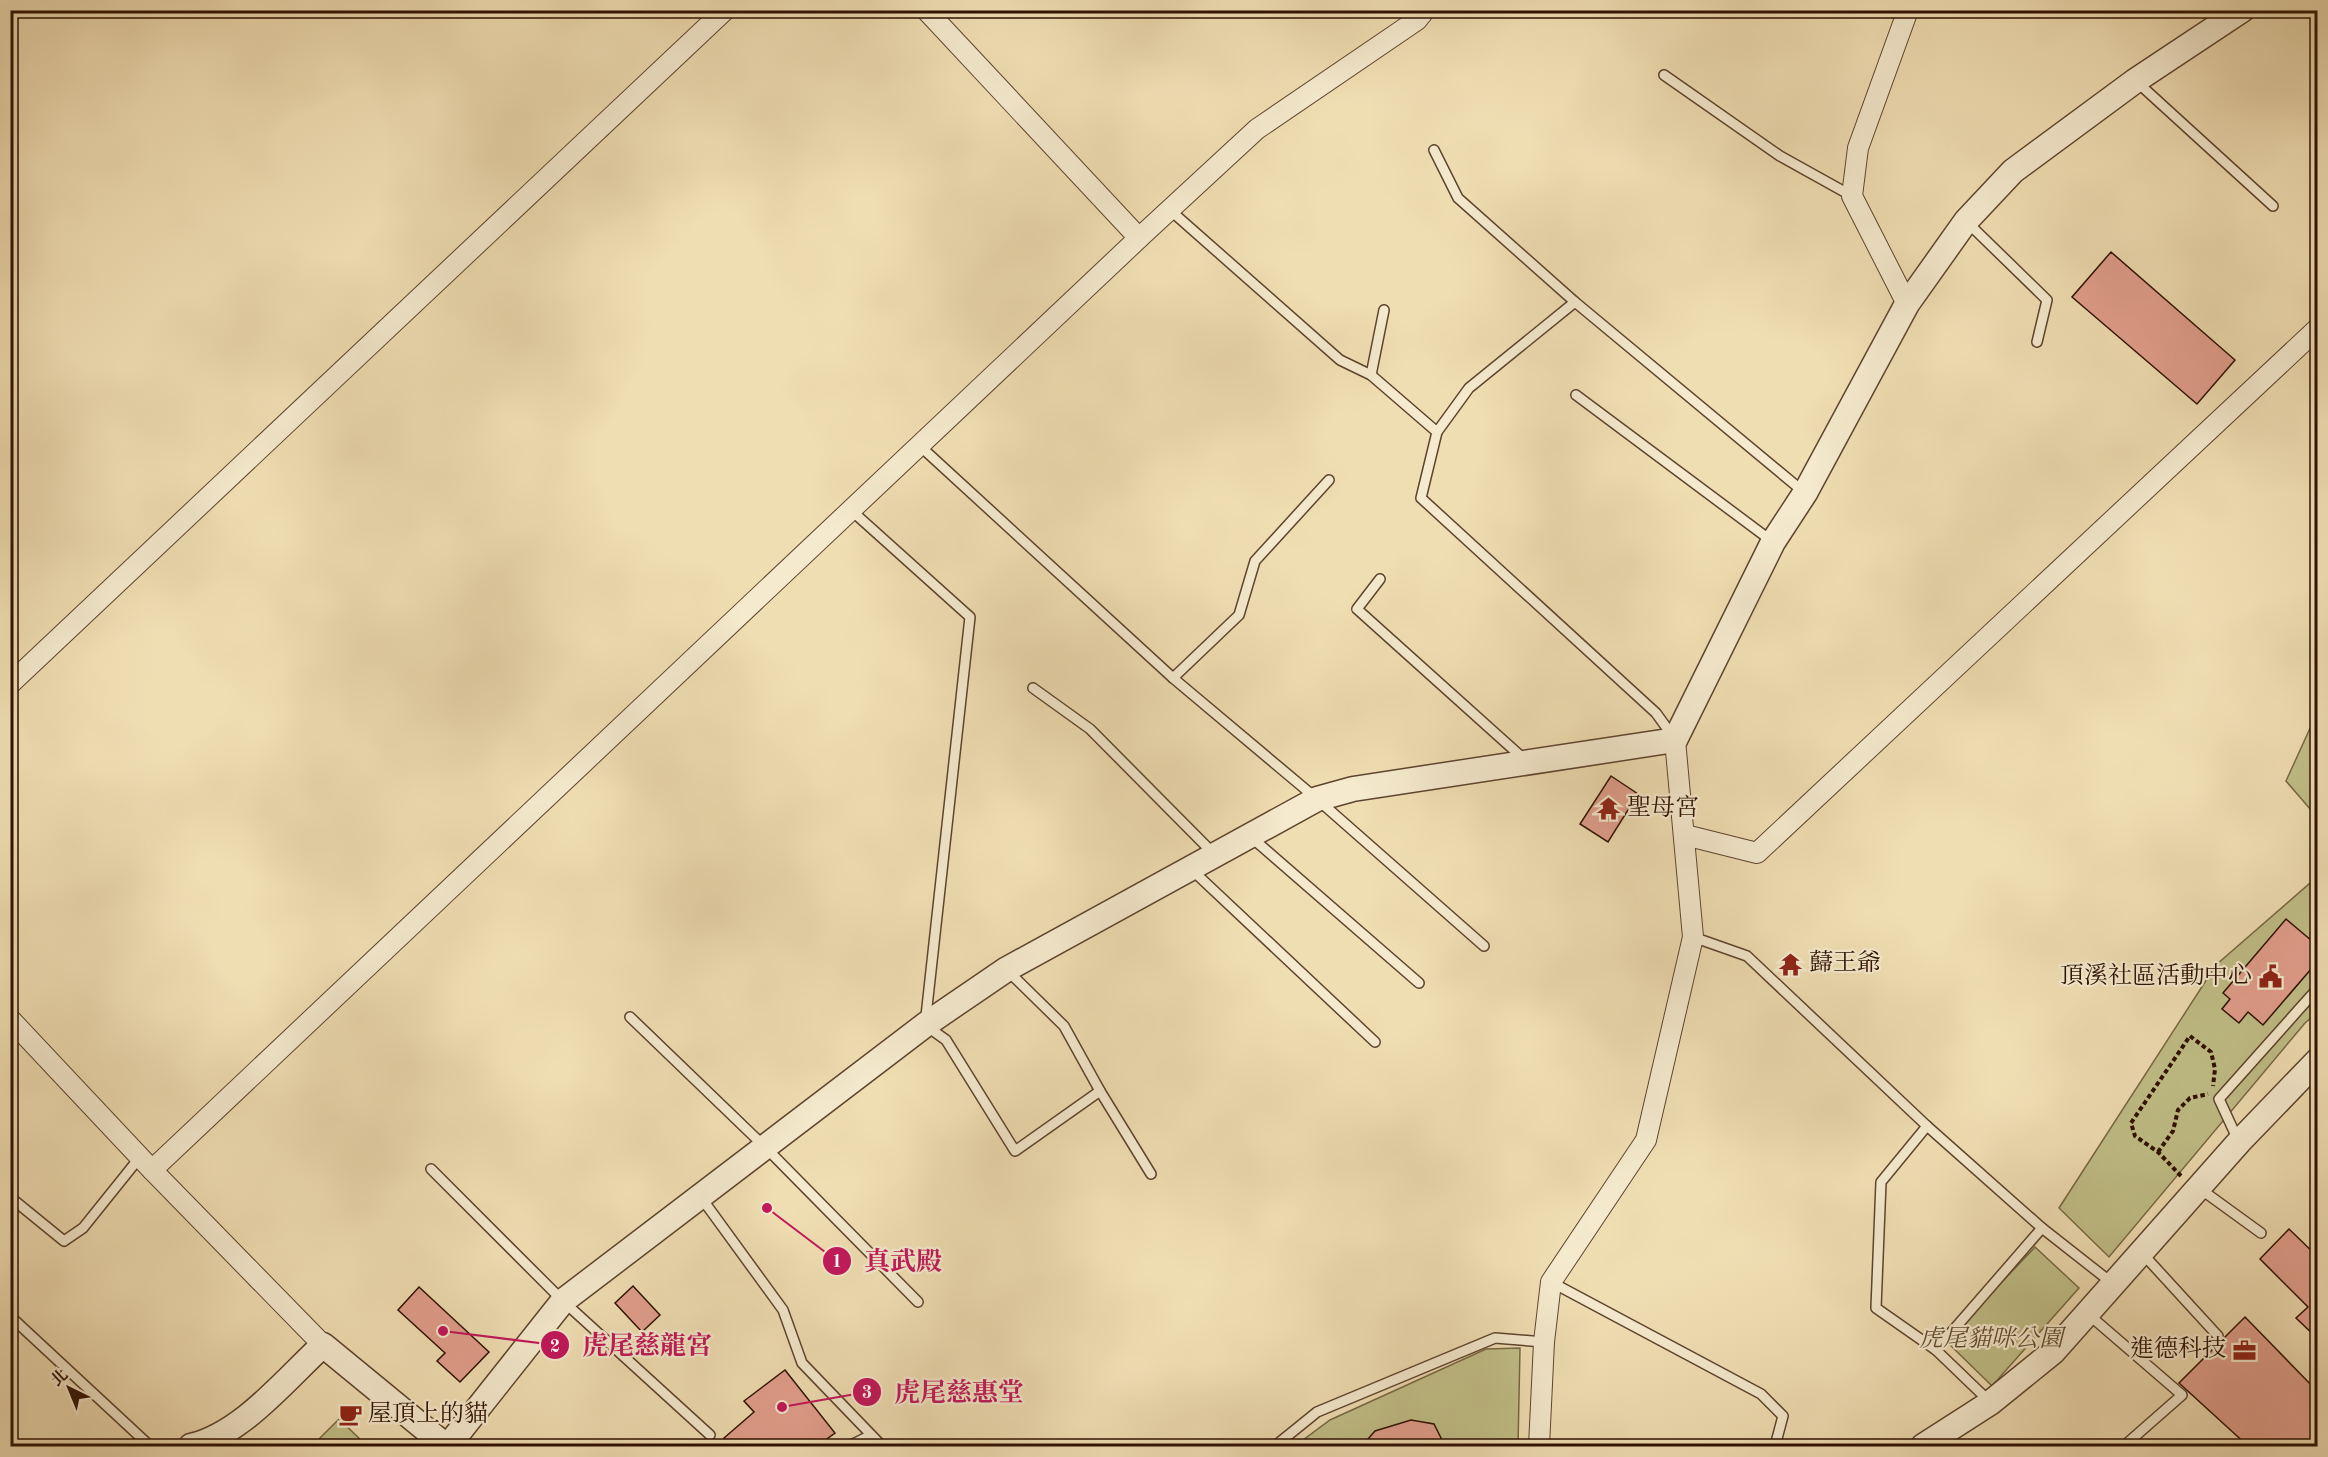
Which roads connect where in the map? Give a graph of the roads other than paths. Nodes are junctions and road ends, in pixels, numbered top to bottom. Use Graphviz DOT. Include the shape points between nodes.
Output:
graph roads {
  1 [pos="725,10"];
  2 [pos="926,10"];
  3 [pos="1425,10"];
  4 [pos="1908,10"];
  5 [pos="2242,10"];
  6 [pos="1664,75"];
  7 [pos="2135,81"];
  8 [pos="1434,150"];
  9 [pos="1852,196"];
  10 [pos="2273,206"];
  11 [pos="1170,210"];
  12 [pos="1966,221"];
  13 [pos="1139,238"];
  14 [pos="1575,302"];
  15 [pos="1907,304"];
  16 [pos="1384,310"];
  17 [pos="2318,328"];
  18 [pos="2037,342"];
  19 [pos="1371,375"];
  20 [pos="1576,395"];
  21 [pos="1437,432"];
  22 [pos="920,446"];
  23 [pos="1329,480"];
  24 [pos="1805,493"];
  25 [pos="852,511"];
  26 [pos="1773,542"];
  27 [pos="1380,579"];
  28 [pos="1173,678"];
  29 [pos="10,684"];
  30 [pos="1033,688"];
  31 [pos="1675,740"];
  32 [pos="1527,762"];
  33 [pos="1317,800"];
  34 [pos="1685,835"];
  35 [pos="1251,836"];
  36 [pos="1216,855"];
  37 [pos="1191,869"];
  38 [pos="1693,937"];
  39 [pos="1484,946"];
  40 [pos="1007,969"];
  41 [pos="1419,983"];
  42 [pos="2318,988"];
  43 [pos="630,1017"];
  44 [pos="10,1019"];
  45 [pos="925,1025"];
  46 [pos="1375,1041"];
  47 [pos="2318,1060"];
  48 [pos="1100,1092"];
  49 [pos="1927,1126"];
  50 [pos="2239,1142"];
  51 [pos="765,1147"];
  52 [pos="146,1164"];
  53 [pos="431,1169"];
  54 [pos="1151,1174"];
  55 [pos="2191,1183"];
  56 [pos="700,1196"];
  57 [pos="10,1197"];
  58 [pos="2042,1228"];
  59 [pos="2261,1233"];
  60 [pos="2142,1253"];
  61 [pos="1551,1282"];
  62 [pos="2114,1285"];
  63 [pos="563,1301"];
  64 [pos="918,1302"];
  65 [pos="2088,1314"];
  66 [pos="10,1316"];
  67 [pos="2218,1336"];
  68 [pos="1544,1342"];
  69 [pos="323,1345"];
  70 [pos="1936,1350"];
  71 [pos="1990,1403"];
  72 [pos="710,1435"];
  73 [pos="871,1435"];
  74 [pos="150,1446"];
  75 [pos="190,1446"];
  76 [pos="447,1446"];
  77 [pos="849,1446"];
  78 [pos="882,1446"];
  79 [pos="1275,1446"];
  80 [pos="1539,1446"];
  81 [pos="1775,1446"];
  82 [pos="1923,1446"];
  83 [pos="2124,1446"];
  1 -- 29 [label="street"];
  2 -- 13 [label="street"];
  3 -- 11 [label="street" via="1417,20 1257,129"];
  4 -- 9 [label="street" via="1858,148"];
  5 -- 7 [label="street"];
  6 -- 9 [label="lane" via="1780,156"];
  7 -- 10 [label="lane"];
  7 -- 12 [label="street" via="2013,171"];
  8 -- 14 [label="lane" via="1458,198"];
  9 -- 15 [label="street"];
  11 -- 13 [label="street"];
  11 -- 19 [label="lane" via="1340,360"];
  12 -- 15 [label="street"];
  12 -- 18 [label="lane" via="2047,300"];
  13 -- 22 [label="street"];
  14 -- 21 [label="lane" via="1468,388"];
  14 -- 24 [label="lane"];
  15 -- 24 [label="street"];
  16 -- 19 [label="lane"];
  17 -- 34 [label="street" via="1757,852"];
  19 -- 21 [label="lane"];
  20 -- 26 [label="lane"];
  21 -- 31 [label="lane" via="1421,498 1656,713"];
  22 -- 25 [label="street"];
  22 -- 28 [label="lane"];
  23 -- 28 [label="lane" via="1256,561 1239,615"];
  24 -- 26 [label="street"];
  25 -- 45 [label="lane" via="970,617"];
  25 -- 52 [label="street"];
  26 -- 31 [label="street"];
  27 -- 32 [label="lane" via="1357,609"];
  28 -- 33 [label="lane"];
  30 -- 36 [label="lane" via="1090,729"];
  31 -- 32 [label="street"];
  31 -- 34 [label="street"];
  32 -- 33 [label="street" via="1353,789"];
  33 -- 35 [label="street"];
  33 -- 39 [label="lane"];
  34 -- 38 [label="street"];
  35 -- 36 [label="street"];
  35 -- 41 [label="lane"];
  36 -- 37 [label="street"];
  37 -- 40 [label="street"];
  37 -- 46 [label="lane"];
  38 -- 49 [label="lane" via="1747,956"];
  38 -- 61 [label="street" via="1646,1140"];
  40 -- 45 [label="street"];
  40 -- 48 [label="lane" via="1064,1026"];
  42 -- 50 [label="lane" via="2219,1099"];
  43 -- 51 [label="lane"];
  44 -- 52 [label="street"];
  45 -- 48 [label="lane" via="946,1040 1015,1151"];
  45 -- 51 [label="street"];
  47 -- 50 [label="street"];
  48 -- 54 [label="lane"];
  49 -- 58 [label="lane"];
  49 -- 70 [label="lane" via="1881,1182 1876,1308"];
  50 -- 55 [label="street"];
  51 -- 56 [label="street"];
  51 -- 64 [label="lane"];
  52 -- 57 [label="lane" via="83,1228 64,1241"];
  52 -- 69 [label="street"];
  53 -- 63 [label="lane"];
  55 -- 59 [label="lane"];
  55 -- 60 [label="street"];
  56 -- 63 [label="street"];
  56 -- 73 [label="lane" via="783,1310 802,1363"];
  58 -- 62 [label="lane"];
  58 -- 70 [label="lane"];
  60 -- 62 [label="street"];
  60 -- 67 [label="lane"];
  61 -- 68 [label="street"];
  61 -- 81 [label="lane" via="1761,1394 1784,1416"];
  62 -- 65 [label="street"];
  63 -- 72 [label="lane"];
  63 -- 76 [label="street"];
  65 -- 71 [label="street" via="2053,1352"];
  65 -- 83 [label="lane" via="2182,1395"];
  66 -- 74 [label="lane"];
  68 -- 79 [label="lane" via="1495,1338 1317,1412"];
  68 -- 80 [label="street"];
  69 -- 75 [label="street" via="238,1425 209,1442"];
  69 -- 76 [label="street"];
  70 -- 71 [label="lane"];
  71 -- 82 [label="street"];
  73 -- 77 [label="lane"];
  73 -- 78 [label="lane"];
}
